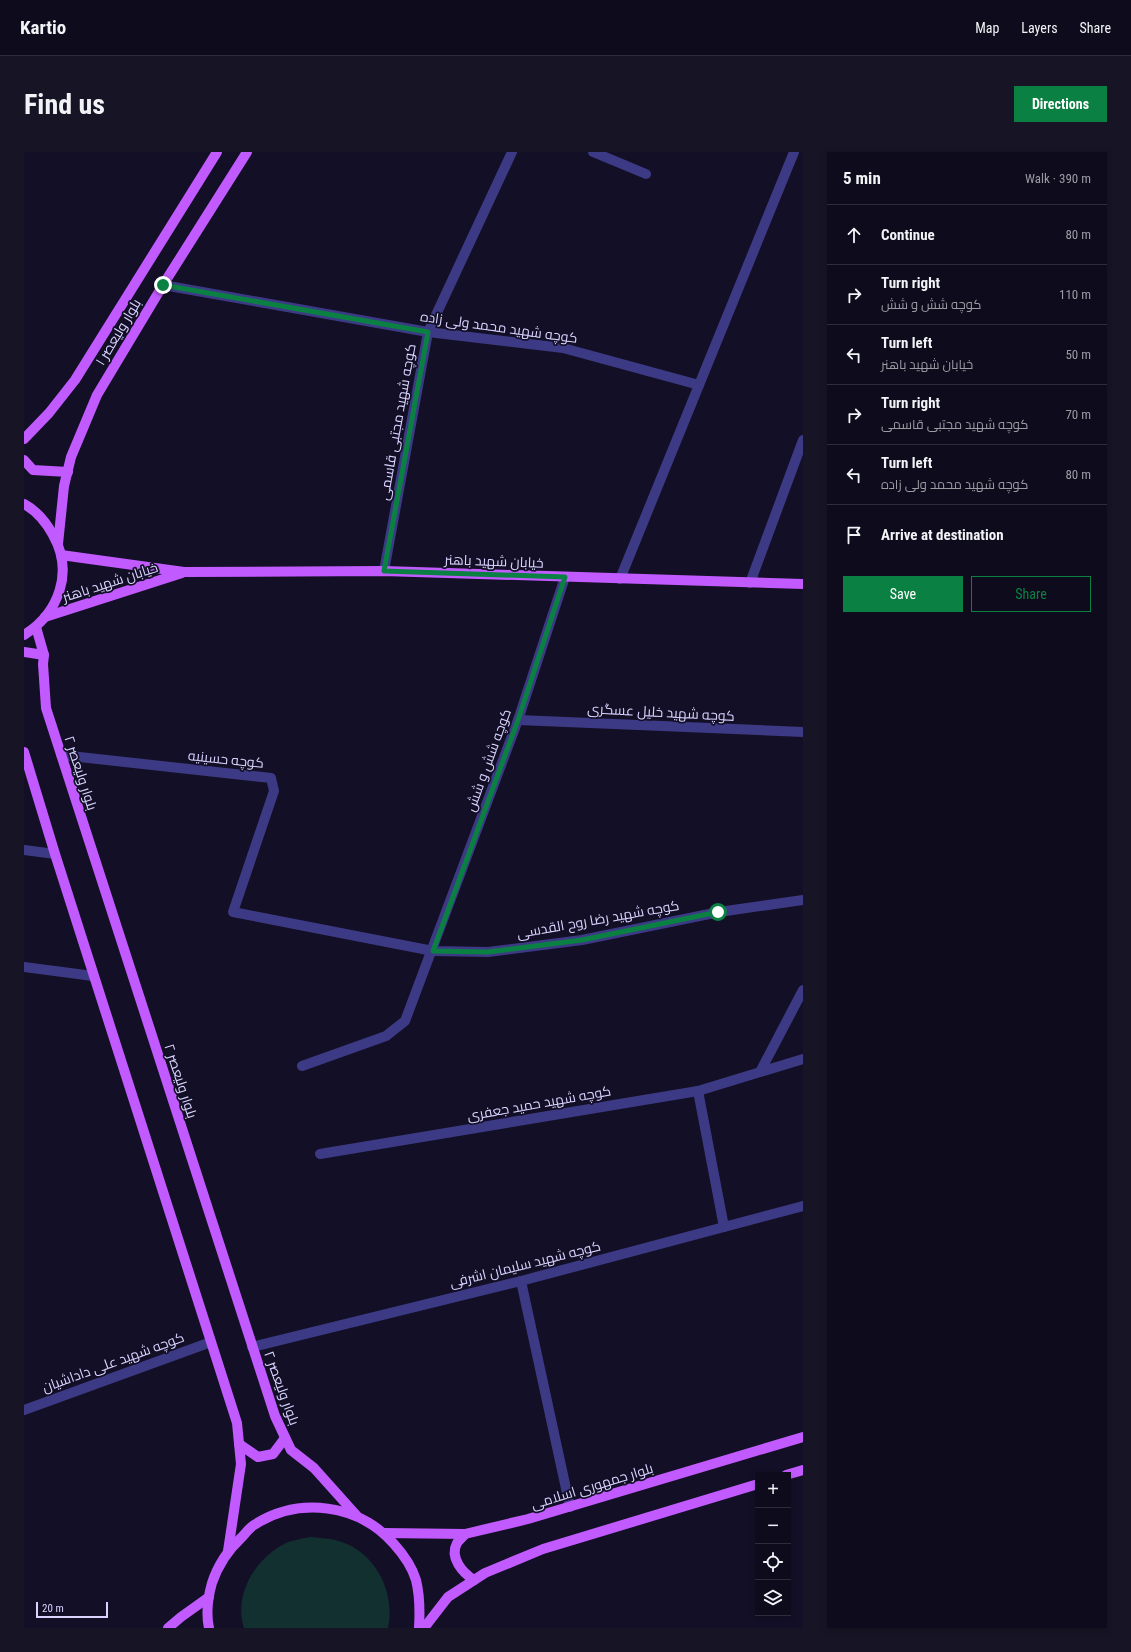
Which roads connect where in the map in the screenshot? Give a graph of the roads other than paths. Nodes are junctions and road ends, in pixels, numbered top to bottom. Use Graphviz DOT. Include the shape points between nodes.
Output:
graph roads {
  1 [pos="217,152"];
  2 [pos="247,152"];
  3 [pos="512,152"];
  4 [pos="593,152"];
  5 [pos="794,152"];
  6 [pos="646,174"];
  7 [pos="163,285"];
  8 [pos="428,332"];
  9 [pos="699,385"];
  10 [pos="24,439"];
  11 [pos="803,440"];
  12 [pos="24,460"];
  13 [pos="68,472"];
  14 [pos="24,504"];
  15 [pos="58,544"];
  16 [pos="61,555"];
  17 [pos="384,571"];
  18 [pos="184,572"];
  19 [pos="565,577"];
  20 [pos="620,579"];
  21 [pos="750,582"];
  22 [pos="803,584"];
  23 [pos="45,618"];
  24 [pos="36,627"];
  25 [pos="24,635"];
  26 [pos="24,652"];
  27 [pos="44,655"];
  28 [pos="518,720"];
  29 [pos="803,732"];
  30 [pos="24,752"];
  31 [pos="61,754"];
  32 [pos="24,850"];
  33 [pos="55,854"];
  34 [pos="803,900"];
  35 [pos="233,912"];
  36 [pos="433,951"];
  37 [pos="24,967"];
  38 [pos="94,976"];
  39 [pos="803,990"];
  40 [pos="803,1059"];
  41 [pos="302,1066"];
  42 [pos="760,1072"];
  43 [pos="698,1091"];
  44 [pos="320,1154"];
  45 [pos="803,1206"];
  46 [pos="724,1227"];
  47 [pos="521,1281"];
  48 [pos="211,1342"];
  49 [pos="252,1347"];
  50 [pos="24,1410"];
  51 [pos="803,1437"];
  52 [pos="285,1438"];
  53 [pos="239,1444"];
  54 [pos="803,1470"];
  55 [pos="791,1474"];
  56 [pos="755,1485"];
  57 [pos="570,1507"];
  58 [pos="357,1516"];
  59 [pos="384,1533"];
  60 [pos="465,1534"];
  61 [pos="228,1551"];
  62 [pos="474,1580"];
  63 [pos="208,1596"];
  64 [pos="168,1628"];
  65 [pos="209,1628"];
  66 [pos="419,1628"];
  67 [pos="424,1628"];
  1 -- 10 [label="main road, بلوار ولیعصر ۱" via="75,380"];
  2 -- 7 [label="main road, بلوار ولیعصر ۱"];
  3 -- 8 [label="street, کوچه شهید مجتبی قاسمی"];
  4 -- 6 [label="street"];
  5 -- 9 [label="street"];
  7 -- 8 [label="street, کوچه شهید محمد ولی زاده"];
  7 -- 13 [label="main road, بلوار ولیعصر ۱" via="97,396 71,457"];
  8 -- 9 [label="street, کوچه شهید محمد ولی زاده" via="563,348"];
  8 -- 17 [label="street, کوچه شهید مجتبی قاسمی"];
  9 -- 20 [label="street"];
  11 -- 21 [label="street"];
  12 -- 13 [label="main road" via="33,470"];
  13 -- 15 [label="main road, بلوار ولیعصر ۱" via="64,486"];
  14 -- 15 [label="main road" via="48,525"];
  15 -- 16 [label="main road"];
  16 -- 18 [label="main road, خیابان شهید باهنر"];
  16 -- 23 [label="main road" via="63,571 60,588 55,604"];
  17 -- 18 [label="main road, خیابان شهید باهنر"];
  17 -- 19 [label="main road, خیابان شهید باهنر"];
  18 -- 23 [label="main road, خیابان شهید باهنر"];
  19 -- 20 [label="main road, خیابان شهید باهنر"];
  19 -- 28 [label="street, کوچه شش و شش"];
  20 -- 21 [label="main road, خیابان شهید باهنر"];
  21 -- 22 [label="main road, خیابان شهید باهنر"];
  23 -- 24 [label="main road"];
  24 -- 25 [label="main road"];
  24 -- 27 [label="main road, بلوار ولیعصر ۲"];
  26 -- 27 [label="main road"];
  27 -- 31 [label="main road, بلوار ولیعصر ۲" via="46,708"];
  28 -- 29 [label="street, کوچه شهید خلیل عسگری"];
  28 -- 36 [label="street, کوچه شش و شش"];
  30 -- 33 [label="main road"];
  31 -- 35 [label="street, کوچه حسینیه" via="271,778 274,792"];
  31 -- 49 [label="main road, بلوار ولیعصر ۲"];
  32 -- 33 [label="street"];
  33 -- 38 [label="main road"];
  34 -- 36 [label="street, کوچه شهید رضا روح القدسی" via="718,912 582,940 488,952"];
  35 -- 36 [label="street, کوچه شهید رضا روح القدسی"];
  36 -- 41 [label="street, کوچه شش و شش" via="405,1021 386,1036"];
  37 -- 38 [label="street"];
  38 -- 48 [label="main road"];
  39 -- 42 [label="street"];
  40 -- 42 [label="street, کوچه شهید حمید جعفری"];
  42 -- 43 [label="street, کوچه شهید حمید جعفری"];
  43 -- 44 [label="street, کوچه شهید حمید جعفری"];
  43 -- 46 [label="street"];
  45 -- 46 [label="street, کوچه شهید سلیمان اشرفی"];
  46 -- 47 [label="street, کوچه شهید سلیمان اشرفی"];
  47 -- 49 [label="street, کوچه شهید سلیمان اشرفی"];
  47 -- 57 [label="street"];
  48 -- 50 [label="street, کوچه شهید علی داداشیان"];
  48 -- 53 [label="main road" via="237,1423"];
  49 -- 52 [label="main road, بلوار ولیعصر ۲"];
  51 -- 57 [label="main road, بلوار جمهوری اسلامی"];
  52 -- 53 [label="main road" via="273,1454 258,1457"];
  52 -- 58 [label="main road, بلوار ولیعصر ۲" via="291,1450 314,1468"];
  53 -- 61 [label="main road" via="241,1464"];
  54 -- 55 [label="main road"];
  56 -- 62 [label="main road" via="543,1549"];
  57 -- 60 [label="main road, بلوار جمهوری اسلامی" via="528,1520"];
  58 -- 59 [label="main road"];
  58 -- 61 [label="main road" via="322,1507 286,1510 254,1525"];
  59 -- 60 [label="main road, بلوار جمهوری اسلامی"];
  59 -- 66 [label="main road" via="403,1554 415,1579 421,1606"];
  60 -- 62 [label="main road" via="456,1544 456,1561 465,1575"];
  61 -- 63 [label="main road" via="216,1572"];
  62 -- 67 [label="main road" via="448,1597"];
  63 -- 64 [label="main road"];
  63 -- 65 [label="main road"];
}
